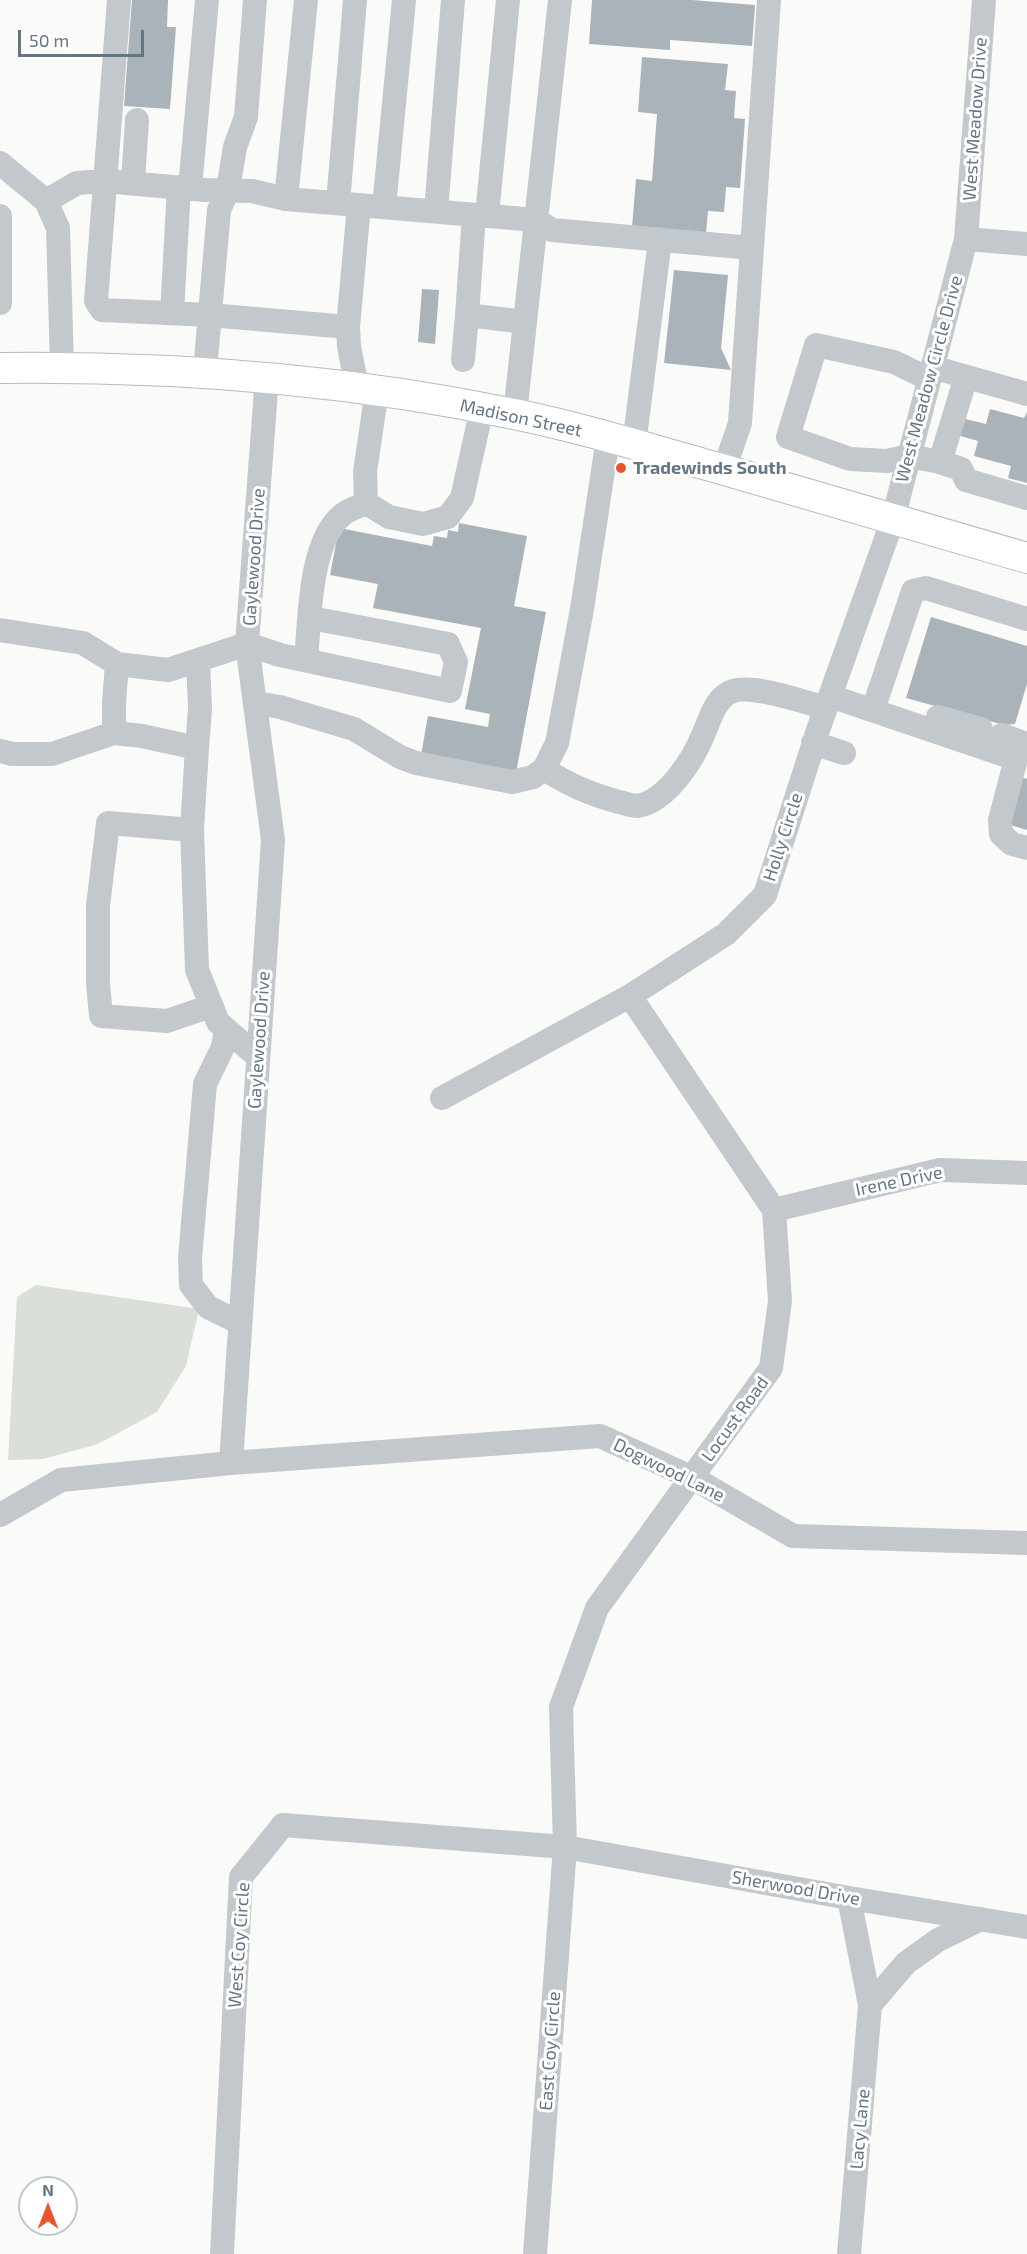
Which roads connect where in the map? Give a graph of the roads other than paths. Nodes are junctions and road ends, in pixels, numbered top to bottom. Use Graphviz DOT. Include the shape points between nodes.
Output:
graph roads {
  1 [pos="119,0"];
  2 [pos="207,0"];
  3 [pos="255,0"];
  4 [pos="306,0"];
  5 [pos="355,0"];
  6 [pos="404,0"];
  7 [pos="453,0"];
  8 [pos="508,0"];
  9 [pos="560,0"];
  10 [pos="769,0"];
  11 [pos="984,0"];
  12 [pos="137,120"];
  13 [pos="0,163"];
  14 [pos="105,181"];
  15 [pos="133,182"];
  16 [pos="184,187"];
  17 [pos="228,190"];
  18 [pos="286,199"];
  19 [pos="46,201"];
  20 [pos="348,204"];
  21 [pos="384,207"];
  22 [pos="436,212"];
  23 [pos="481,215"];
  24 [pos="0,216"];
  25 [pos="536,220"];
  26 [pos="966,239"];
  27 [pos="660,240"];
  28 [pos="1027,244"];
  29 [pos="752,248"];
  30 [pos="0,303"];
  31 [pos="172,313"];
  32 [pos="210,315"];
  33 [pos="467,315"];
  34 [pos="525,322"];
  35 [pos="348,327"];
  36 [pos="463,360"];
  37 [pos="62,367"];
  38 [pos="0,368"];
  39 [pos="205,371"];
  40 [pos="931,373"];
  41 [pos="267,377"];
  42 [pos="966,377"];
  43 [pos="367,389"];
  44 [pos="1027,394"];
  45 [pos="482,408"];
  46 [pos="515,414"];
  47 [pos="621,441"];
  48 [pos="909,456"];
  49 [pos="940,462"];
  50 [pos="724,470"];
  51 [pos="1027,498"];
  52 [pos="366,503"];
  53 [pos="893,519"];
  54 [pos="1027,558"];
  55 [pos="310,618"];
  56 [pos="1027,619"];
  57 [pos="0,630"];
  58 [pos="247,644"];
  59 [pos="306,659"];
  60 [pos="198,660"];
  61 [pos="117,664"];
  62 [pos="828,702"];
  63 [pos="255,703"];
  64 [pos="879,712"];
  65 [pos="114,733"];
  66 [pos="813,743"];
  67 [pos="197,748"];
  68 [pos="0,751"];
  69 [pos="1024,752"];
  70 [pos="844,753"];
  71 [pos="544,769"];
  72 [pos="192,830"];
  73 [pos="1027,848"];
  74 [pos="630,996"];
  75 [pos="211,1006"];
  76 [pos="226,1029"];
  77 [pos="258,1056"];
  78 [pos="442,1098"];
  79 [pos="1027,1173"];
  80 [pos="774,1210"];
  81 [pos="240,1323"];
  82 [pos="231,1464"];
  83 [pos="693,1478"];
  84 [pos="0,1515"];
  85 [pos="1027,1543"];
  86 [pos="565,1847"];
  87 [pos="849,1898"];
  88 [pos="981,1919"];
  89 [pos="1027,1927"];
  90 [pos="870,2004"];
  91 [pos="222,2254"];
  92 [pos="535,2254"];
  93 [pos="849,2254"];
  1 -- 14 [label="street"];
  2 -- 16 [label="street"];
  3 -- 17 [label="street" via="246,117 235,147"];
  4 -- 18 [label="street"];
  5 -- 20 [label="street"];
  6 -- 21 [label="street"];
  7 -- 22 [label="street"];
  8 -- 23 [label="street"];
  9 -- 25 [label="street"];
  10 -- 29 [label="street"];
  11 -- 26 [label="street, West Meadow Drive"];
  12 -- 15 [label="street"];
  13 -- 19 [label="street"];
  14 -- 15 [label="street"];
  14 -- 19 [label="street" via="77,183"];
  14 -- 31 [label="street" via="96,301 102,310"];
  15 -- 16 [label="street"];
  16 -- 17 [label="street"];
  16 -- 31 [label="street"];
  17 -- 18 [label="street"];
  17 -- 32 [label="street" via="219,210"];
  18 -- 20 [label="street"];
  19 -- 37 [label="street" via="58,228"];
  20 -- 21 [label="street"];
  20 -- 35 [label="street"];
  21 -- 22 [label="street"];
  22 -- 23 [label="street"];
  23 -- 25 [label="street"];
  23 -- 33 [label="street"];
  24 -- 30 [label="street"];
  25 -- 27 [label="street" via="552,230"];
  25 -- 34 [label="street"];
  26 -- 28 [label="street"];
  26 -- 40 [label="street, West Meadow Circle Drive"];
  27 -- 29 [label="street"];
  27 -- 47 [label="street"];
  29 -- 50 [label="street" via="740,423"];
  31 -- 32 [label="street"];
  32 -- 35 [label="street"];
  32 -- 39 [label="street"];
  33 -- 34 [label="street"];
  33 -- 36 [label="street"];
  34 -- 46 [label="street"];
  35 -- 43 [label="street" via="349,345"];
  37 -- 38 [label="main road, Madison Street"];
  37 -- 39 [label="main road, Madison Street"];
  39 -- 41 [label="main road, Madison Street"];
  40 -- 42 [label="street"];
  40 -- 48 [label="street, West Meadow Circle Drive"];
  40 -- 48 [label="street" via="816,345 788,437 850,459 887,461"];
  41 -- 43 [label="main road, Madison Street"];
  41 -- 58 [label="street, Gaylewood Drive"];
  42 -- 44 [label="street"];
  42 -- 49 [label="street"];
  43 -- 45 [label="main road, Madison Street"];
  43 -- 52 [label="street"];
  45 -- 46 [label="main road, Madison Street"];
  45 -- 52 [label="street" via="462,498 448,517 423,524 389,517"];
  46 -- 47 [label="main road, Madison Street"];
  47 -- 50 [label="main road, Madison Street"];
  47 -- 71 [label="street" via="582,609 557,743"];
  48 -- 49 [label="street"];
  48 -- 53 [label="street, West Meadow Circle Drive"];
  49 -- 51 [label="street" via="961,469 966,480"];
  50 -- 53 [label="main road, Madison Street"];
  52 -- 55 [label="street" via="342,515 329,529 318,560"];
  53 -- 54 [label="main road, Madison Street"];
  53 -- 62 [label="street, Holly Circle"];
  55 -- 59 [label="street"];
  55 -- 59 [label="street" via="448,644 456,662 450,691"];
  56 -- 64 [label="street" via="926,588 913,591"];
  57 -- 61 [label="street" via="83,643"];
  58 -- 59 [label="street"];
  58 -- 60 [label="street"];
  58 -- 63 [label="street, Gaylewood Drive"];
  60 -- 61 [label="street" via="168,670"];
  60 -- 67 [label="street"];
  61 -- 65 [label="street"];
  62 -- 64 [label="street"];
  62 -- 66 [label="street, Holly Circle"];
  62 -- 71 [label="street" via="750,688 732,691 714,709 700,744 679,777 648,803 634,806 569,786"];
  63 -- 71 [label="street" via="354,729 416,763 512,782 533,777"];
  63 -- 77 [label="street, Gaylewood Drive" via="273,840"];
  64 -- 69 [label="street"];
  64 -- 69 [label="street" via="909,709 991,732"];
  65 -- 67 [label="street"];
  65 -- 68 [label="street" via="52,754"];
  66 -- 70 [label="street"];
  66 -- 74 [label="street, Holly Circle" via="765,895 726,934"];
  67 -- 72 [label="street"];
  69 -- 73 [label="street" via="999,819 1001,834 1012,844"];
  72 -- 75 [label="street" via="197,970"];
  72 -- 75 [label="street" via="108,823 98,906 101,1016 167,1022"];
  74 -- 78 [label="street, Holly Circle"];
  74 -- 80 [label="street"];
  75 -- 76 [label="street"];
  76 -- 77 [label="street"];
  76 -- 81 [label="street" via="223,1047 206,1084 190,1258 191,1285 208,1307"];
  77 -- 81 [label="street, Gaylewood Drive"];
  79 -- 80 [label="street, Irene Drive" via="940,1170"];
  80 -- 83 [label="street, Locust Road" via="780,1301 771,1368"];
  81 -- 82 [label="street, Gaylewood Drive"];
  82 -- 83 [label="street, Dogwood Lane" via="600,1436"];
  82 -- 84 [label="street" via="61,1480"];
  83 -- 85 [label="street, Dogwood Lane" via="793,1536"];
  83 -- 86 [label="street, Locust Road" via="597,1608 561,1707"];
  86 -- 87 [label="street, Sherwood Drive"];
  86 -- 91 [label="street, West Coy Circle" via="283,1825 241,1877"];
  86 -- 92 [label="street, East Coy Circle"];
  87 -- 88 [label="street, Sherwood Drive"];
  87 -- 90 [label="street, Lacy Lane"];
  88 -- 89 [label="street, Sherwood Drive"];
  88 -- 90 [label="street" via="938,1940 906,1963"];
  90 -- 93 [label="street, Lacy Lane"];
}
